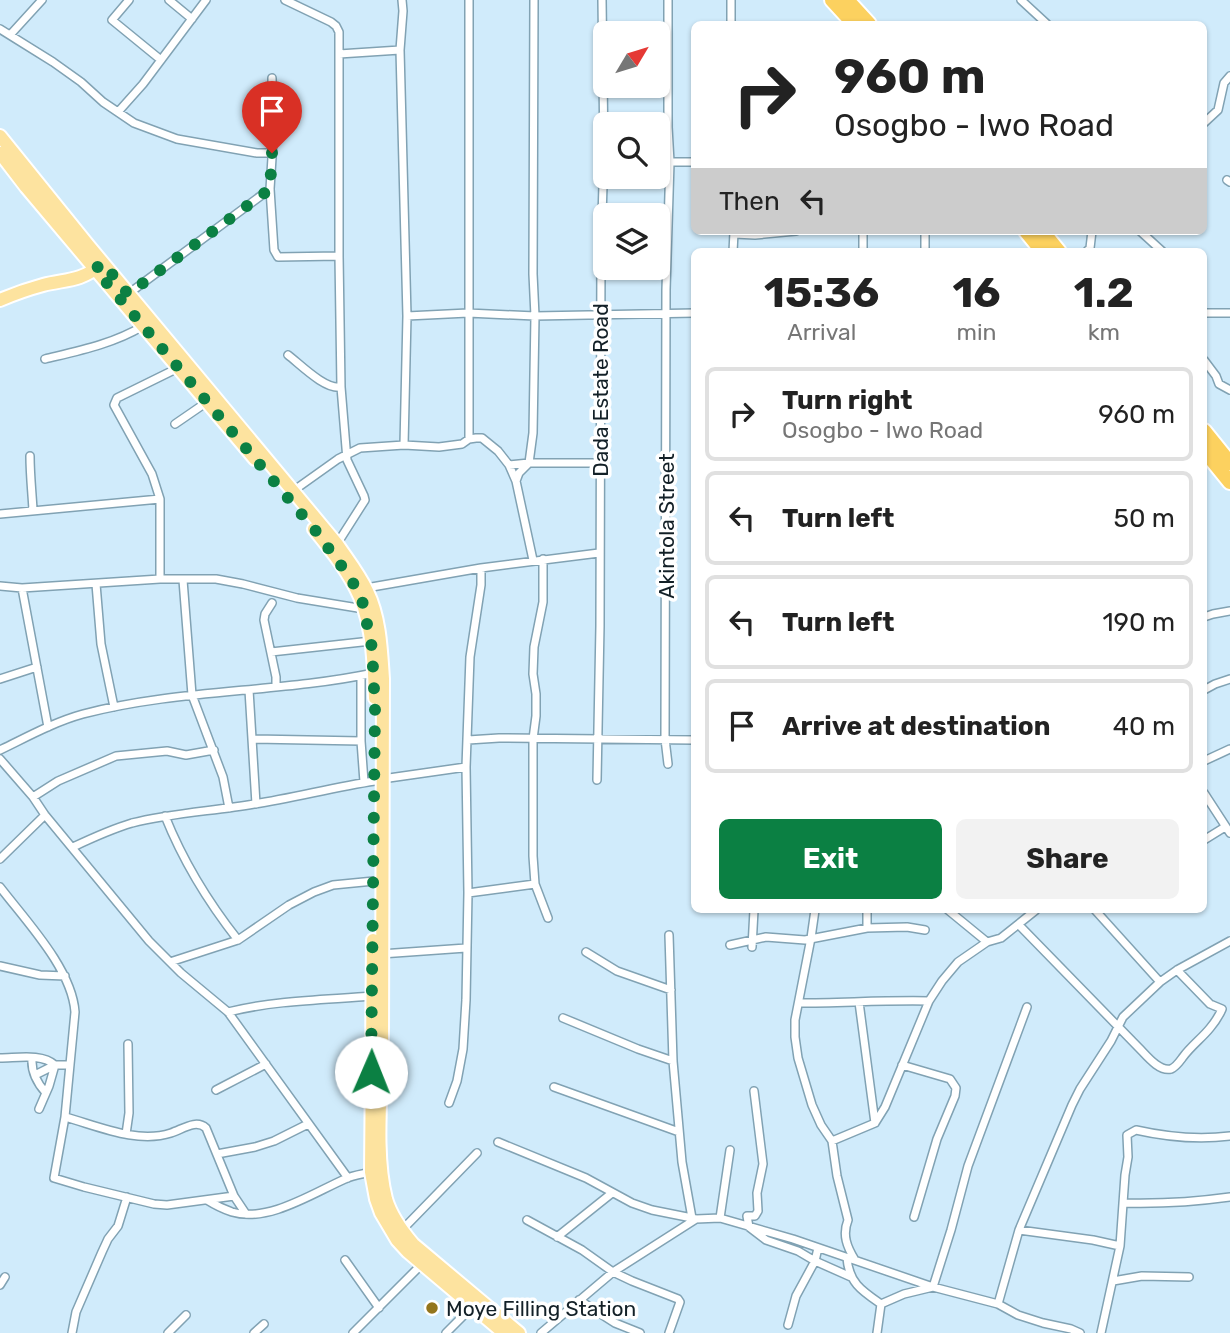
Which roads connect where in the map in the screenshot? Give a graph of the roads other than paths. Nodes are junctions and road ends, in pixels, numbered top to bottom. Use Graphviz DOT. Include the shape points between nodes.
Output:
graph roads {
  1 [pos="42,0"];
  2 [pos="129,0"];
  3 [pos="169,0"];
  4 [pos="206,0"];
  5 [pos="285,0"];
  6 [pos="402,0"];
  7 [pos="469,0"];
  8 [pos="534,0"];
  9 [pos="602,0"];
  10 [pos="668,0"];
  11 [pos="731,0"];
  12 [pos="832,0"];
  13 [pos="847,0"];
  14 [pos="1021,0"];
  15 [pos="192,19"];
  16 [pos="732,21"];
  17 [pos="851,21"];
  18 [pos="866,21"];
  19 [pos="1044,21"];
  20 [pos="0,29"];
  21 [pos="10,35"];
  22 [pos="400,50"];
  23 [pos="339,54"];
  24 [pos="161,60"];
  25 [pos="1230,76"];
  26 [pos="272,78"];
  27 [pos="118,112"];
  28 [pos="668,112"];
  29 [pos="1207,120"];
  30 [pos="0,136"];
  31 [pos="0,153"];
  32 [pos="272,153"];
  33 [pos="670,162"];
  34 [pos="691,162"];
  35 [pos="270,189"];
  36 [pos="669,189"];
  37 [pos="1144,235"];
  38 [pos="1159,248"];
  39 [pos="339,256"];
  40 [pos="99,266"];
  41 [pos="71,280"];
  42 [pos="123,296"];
  43 [pos="0,300"];
  44 [pos="667,312"];
  45 [pos="468,313"];
  46 [pos="691,313"];
  47 [pos="1207,313"];
  48 [pos="1230,313"];
  49 [pos="601,315"];
  50 [pos="535,316"];
  51 [pos="407,317"];
  52 [pos="143,327"];
  53 [pos="288,355"];
  54 [pos="45,359"];
  55 [pos="1207,364"];
  56 [pos="178,368"];
  57 [pos="341,387"];
  58 [pos="1230,390"];
  59 [pos="207,402"];
  60 [pos="175,424"];
  61 [pos="1207,435"];
  62 [pos="469,439"];
  63 [pos="404,445"];
  64 [pos="1207,454"];
  65 [pos="346,455"];
  66 [pos="30,456"];
  67 [pos="529,463"];
  68 [pos="600,463"];
  69 [pos="1230,463"];
  70 [pos="509,466"];
  71 [pos="516,481"];
  72 [pos="1230,482"];
  73 [pos="293,491"];
  74 [pos="160,499"];
  75 [pos="33,510"];
  76 [pos="0,514"];
  77 [pos="337,544"];
  78 [pos="599,554"];
  79 [pos="544,559"];
  80 [pos="533,561"];
  81 [pos="481,568"];
  82 [pos="160,579"];
  83 [pos="183,580"];
  84 [pos="96,584"];
  85 [pos="0,586"];
  86 [pos="22,588"];
  87 [pos="366,588"];
  88 [pos="272,603"];
  89 [pos="365,609"];
  90 [pos="1230,611"];
  91 [pos="1207,616"];
  92 [pos="371,641"];
  93 [pos="271,652"];
  94 [pos="37,667"];
  95 [pos="368,675"];
  96 [pos="0,679"];
  97 [pos="1230,679"];
  98 [pos="276,687"];
  99 [pos="1207,688"];
  100 [pos="249,690"];
  101 [pos="192,695"];
  102 [pos="114,707"];
  103 [pos="48,727"];
  104 [pos="253,739"];
  105 [pos="533,739"];
  106 [pos="597,739"];
  107 [pos="665,739"];
  108 [pos="468,740"];
  109 [pos="691,740"];
  110 [pos="361,741"];
  111 [pos="1230,749"];
  112 [pos="0,750"];
  113 [pos="214,750"];
  114 [pos="0,759"];
  115 [pos="1207,760"];
  116 [pos="668,764"];
  117 [pos="466,767"];
  118 [pos="597,780"];
  119 [pos="374,781"];
  120 [pos="33,797"];
  121 [pos="1207,798"];
  122 [pos="256,804"];
  123 [pos="229,808"];
  124 [pos="45,815"];
  125 [pos="165,816"];
  126 [pos="1228,830"];
  127 [pos="1207,839"];
  128 [pos="73,847"];
  129 [pos="0,859"];
  130 [pos="374,881"];
  131 [pos="535,884"];
  132 [pos="0,887"];
  133 [pos="468,893"];
  134 [pos="754,913"];
  135 [pos="815,913"];
  136 [pos="867,913"];
  137 [pos="952,913"];
  138 [pos="1032,913"];
  139 [pos="1098,913"];
  140 [pos="548,918"];
  141 [pos="1018,925"];
  142 [pos="867,928"];
  143 [pos="925,930"];
  144 [pos="669,935"];
  145 [pos="811,938"];
  146 [pos="238,940"];
  147 [pos="1230,941"];
  148 [pos="987,942"];
  149 [pos="752,943"];
  150 [pos="730,945"];
  151 [pos="466,948"];
  152 [pos="586,952"];
  153 [pos="382,954"];
  154 [pos="170,962"];
  155 [pos="0,966"];
  156 [pos="1177,970"];
  157 [pos="65,976"];
  158 [pos="1160,982"];
  159 [pos="671,990"];
  160 [pos="373,996"];
  161 [pos="929,1001"];
  162 [pos="859,1002"];
  163 [pos="799,1003"];
  164 [pos="1027,1007"];
  165 [pos="1222,1009"];
  166 [pos="228,1012"];
  167 [pos="1230,1013"];
  168 [pos="563,1018"];
  169 [pos="1118,1028"];
  170 [pos="128,1044"];
  171 [pos="0,1058"];
  172 [pos="32,1058"];
  173 [pos="673,1061"];
  174 [pos="266,1064"];
  175 [pos="55,1065"];
  176 [pos="70,1065"];
  177 [pos="902,1065"];
  178 [pos="35,1075"];
  179 [pos="554,1087"];
  180 [pos="216,1090"];
  181 [pos="754,1091"];
  182 [pos="46,1093"];
  183 [pos="449,1104"];
  184 [pos="39,1109"];
  185 [pos="65,1117"];
  186 [pos="875,1123"];
  187 [pos="308,1124"];
  188 [pos="679,1132"];
  189 [pos="125,1134"];
  190 [pos="1230,1136"];
  191 [pos="832,1141"];
  192 [pos="498,1142"];
  193 [pos="730,1150"];
  194 [pos="477,1153"];
  195 [pos="217,1154"];
  196 [pos="371,1172"];
  197 [pos="348,1178"];
  198 [pos="612,1193"];
  199 [pos="234,1196"];
  200 [pos="127,1197"];
  201 [pos="1230,1197"];
  202 [pos="206,1200"];
  203 [pos="1123,1203"];
  204 [pos="246,1214"];
  205 [pos="914,1217"];
  206 [pos="719,1218"];
  207 [pos="694,1219"];
  208 [pos="527,1220"];
  209 [pos="749,1227"];
  210 [pos="402,1230"];
  211 [pos="1019,1230"];
  212 [pos="557,1237"];
  213 [pos="846,1245"];
  214 [pos="1120,1246"];
  215 [pos="818,1248"];
  216 [pos="847,1258"];
  217 [pos="345,1260"];
  218 [pos="815,1261"];
  219 [pos="422,1264"];
  220 [pos="613,1272"];
  221 [pos="851,1276"];
  222 [pos="1189,1276"];
  223 [pos="5,1277"];
  224 [pos="1113,1281"];
  225 [pos="0,1284"];
  226 [pos="933,1287"];
  227 [pos="579,1300"];
  228 [pos="881,1304"];
  229 [pos="998,1304"];
  230 [pos="473,1307"];
  231 [pos="379,1308"];
  232 [pos="186,1315"];
  233 [pos="264,1324"];
  234 [pos="789,1325"];
  235 [pos="72,1333"];
  236 [pos="168,1333"];
  237 [pos="254,1333"];
  238 [pos="353,1333"];
  239 [pos="446,1333"];
  240 [pos="504,1333"];
  241 [pos="519,1333"];
  242 [pos="541,1333"];
  243 [pos="640,1333"];
  244 [pos="669,1333"];
  245 [pos="877,1333"];
  246 [pos="1080,1333"];
  247 [pos="1101,1333"];
  1 -- 21 [label="street"];
  2 -- 24 [label="street" via="112,20"];
  3 -- 15 [label="street"];
  4 -- 15 [label="street"];
  5 -- 23 [label="street" via="335,26"];
  6 -- 22 [label="street"];
  7 -- 45 [label="street"];
  8 -- 50 [label="street"];
  9 -- 49 [label="street, Dada Estate Road"];
  10 -- 28 [label="street, Akintola Street"];
  11 -- 16 [label="street"];
  12 -- 17 [label="highway"];
  13 -- 18 [label="highway"];
  14 -- 19 [label="street"];
  15 -- 24 [label="street"];
  20 -- 21 [label="street"];
  21 -- 27 [label="street"];
  22 -- 23 [label="street"];
  22 -- 51 [label="street"];
  23 -- 39 [label="street"];
  24 -- 27 [label="street"];
  25 -- 29 [label="street" via="1218,110"];
  26 -- 32 [label="street"];
  27 -- 32 [label="street" via="177,139"];
  30 -- 40 [label="main road"];
  31 -- 40 [label="main road"];
  32 -- 35 [label="street"];
  33 -- 34 [label="street"];
  35 -- 39 [label="street" via="278,257"];
  35 -- 42 [label="street"];
  36 -- 44 [label="street, Akintola Street"];
  37 -- 38 [label="street"];
  39 -- 57 [label="street"];
  40 -- 41 [label="main road"];
  40 -- 42 [label="main road"];
  41 -- 42 [label="main road"];
  41 -- 43 [label="main road"];
  42 -- 52 [label="main road"];
  42 -- 73 [label="main road"];
  44 -- 46 [label="street"];
  44 -- 49 [label="street"];
  44 -- 107 [label="street, Akintola Street"];
  45 -- 50 [label="street"];
  45 -- 51 [label="street"];
  45 -- 62 [label="street"];
  47 -- 48 [label="street"];
  49 -- 50 [label="street"];
  49 -- 68 [label="street, Dada Estate Road"];
  50 -- 67 [label="street"];
  51 -- 63 [label="street"];
  52 -- 54 [label="street"];
  52 -- 56 [label="main road"];
  53 -- 57 [label="street" via="320,380"];
  55 -- 58 [label="street" via="1219,384"];
  56 -- 59 [label="main road"];
  56 -- 74 [label="street" via="117,398 114,405 152,474"];
  57 -- 65 [label="street"];
  59 -- 60 [label="street"];
  59 -- 89 [label="main road" via="333,553"];
  61 -- 69 [label="highway"];
  62 -- 63 [label="street" via="439,447"];
  62 -- 70 [label="street" via="489,442"];
  63 -- 65 [label="street" via="360,448"];
  64 -- 72 [label="highway"];
  65 -- 73 [label="street"];
  65 -- 77 [label="street" via="365,500"];
  66 -- 75 [label="street"];
  67 -- 68 [label="street"];
  67 -- 70 [label="street"];
  67 -- 71 [label="street"];
  68 -- 78 [label="street, Dada Estate Road"];
  70 -- 71 [label="street"];
  71 -- 80 [label="street"];
  73 -- 77 [label="main road"];
  74 -- 75 [label="street"];
  74 -- 82 [label="street"];
  75 -- 76 [label="street"];
  77 -- 87 [label="main road"];
  78 -- 79 [label="street"];
  78 -- 106 [label="street, Dada Estate Road"];
  79 -- 80 [label="street"];
  79 -- 105 [label="street" via="543,601 534,647"];
  80 -- 81 [label="street"];
  81 -- 87 [label="street"];
  81 -- 108 [label="street" via="470,657"];
  82 -- 83 [label="street"];
  82 -- 84 [label="street"];
  83 -- 89 [label="street" via="216,579"];
  83 -- 101 [label="street"];
  84 -- 86 [label="street"];
  84 -- 102 [label="street" via="101,643"];
  85 -- 86 [label="street"];
  86 -- 94 [label="street"];
  87 -- 119 [label="main road" via="377,623 383,679"];
  88 -- 93 [label="street" via="264,620"];
  89 -- 92 [label="main road"];
  90 -- 91 [label="street"];
  92 -- 93 [label="street"];
  92 -- 95 [label="main road"];
  93 -- 98 [label="street"];
  94 -- 96 [label="street"];
  94 -- 103 [label="street"];
  95 -- 98 [label="street"];
  95 -- 110 [label="street"];
  95 -- 119 [label="main road"];
  97 -- 99 [label="street"];
  98 -- 100 [label="street"];
  100 -- 101 [label="street"];
  100 -- 104 [label="street"];
  101 -- 102 [label="street"];
  101 -- 113 [label="street"];
  102 -- 103 [label="street"];
  103 -- 112 [label="street"];
  104 -- 110 [label="street"];
  104 -- 122 [label="street"];
  105 -- 106 [label="street"];
  105 -- 108 [label="street"];
  105 -- 131 [label="street"];
  106 -- 107 [label="street"];
  106 -- 118 [label="street, Dada Estate Road"];
  107 -- 109 [label="street"];
  107 -- 116 [label="street, Akintola Street"];
  108 -- 117 [label="street"];
  110 -- 119 [label="street"];
  111 -- 115 [label="street"];
  113 -- 120 [label="street" via="116,756"];
  113 -- 123 [label="street"];
  114 -- 120 [label="street"];
  117 -- 119 [label="street"];
  117 -- 133 [label="street"];
  119 -- 122 [label="street"];
  119 -- 130 [label="main road"];
  119 -- 153 [label="main road"];
  120 -- 124 [label="street"];
  121 -- 126 [label="street"];
  122 -- 123 [label="street"];
  123 -- 125 [label="street"];
  124 -- 128 [label="street"];
  124 -- 129 [label="street"];
  125 -- 128 [label="street" via="130,824"];
  125 -- 146 [label="street" via="200,885"];
  126 -- 127 [label="street"];
  128 -- 154 [label="street"];
  130 -- 146 [label="street" via="314,892"];
  130 -- 160 [label="main road"];
  131 -- 133 [label="street"];
  131 -- 140 [label="street"];
  132 -- 157 [label="street"];
  133 -- 151 [label="street"];
  134 -- 149 [label="street"];
  135 -- 145 [label="street"];
  136 -- 142 [label="street"];
  137 -- 148 [label="street"];
  138 -- 141 [label="street"];
  139 -- 158 [label="street"];
  141 -- 148 [label="street"];
  141 -- 169 [label="street"];
  142 -- 143 [label="street"];
  142 -- 145 [label="street"];
  144 -- 159 [label="street"];
  145 -- 149 [label="street" via="766,937"];
  145 -- 163 [label="street"];
  146 -- 154 [label="street"];
  147 -- 156 [label="street"];
  148 -- 161 [label="street" via="958,962"];
  149 -- 150 [label="street"];
  151 -- 153 [label="street"];
  151 -- 183 [label="street" via="463,1049"];
  152 -- 159 [label="street" via="617,971"];
  153 -- 210 [label="main road" via="381,1171 386,1200"];
  154 -- 166 [label="street"];
  155 -- 157 [label="street"];
  156 -- 158 [label="street"];
  156 -- 165 [label="street" via="1210,1004"];
  157 -- 176 [label="street" via="75,1012"];
  158 -- 169 [label="street" via="1123,1017"];
  159 -- 173 [label="street"];
  160 -- 166 [label="street" via="310,999"];
  160 -- 196 [label="main road"];
  161 -- 162 [label="street"];
  161 -- 177 [label="street"];
  162 -- 163 [label="street"];
  162 -- 186 [label="street"];
  163 -- 191 [label="street" via="795,1020 798,1058 812,1105"];
  164 -- 226 [label="street" via="968,1167"];
  165 -- 167 [label="street"];
  165 -- 169 [label="street" via="1210,1029 1171,1069 1156,1064"];
  166 -- 174 [label="street"];
  168 -- 173 [label="street"];
  169 -- 211 [label="street" via="1080,1089"];
  170 -- 189 [label="street"];
  171 -- 172 [label="street"];
  172 -- 175 [label="street"];
  172 -- 178 [label="street"];
  173 -- 188 [label="street"];
  174 -- 180 [label="street"];
  174 -- 187 [label="street"];
  175 -- 176 [label="street"];
  175 -- 178 [label="street"];
  175 -- 182 [label="street"];
  176 -- 185 [label="street"];
  177 -- 186 [label="street"];
  177 -- 205 [label="street" via="950,1079 956,1088"];
  178 -- 182 [label="street"];
  179 -- 188 [label="street"];
  181 -- 209 [label="street" via="763,1164 758,1211 747,1216"];
  182 -- 184 [label="street"];
  185 -- 189 [label="street"];
  185 -- 200 [label="street" via="54,1178"];
  186 -- 191 [label="street"];
  187 -- 195 [label="street" via="274,1141"];
  187 -- 197 [label="street"];
  188 -- 207 [label="street"];
  189 -- 195 [label="street" via="168,1134 198,1123 206,1128"];
  190 -- 203 [label="street" via="1180,1138 1132,1131 1127,1135"];
  191 -- 213 [label="street" via="848,1220"];
  192 -- 198 [label="street"];
  193 -- 206 [label="street"];
  194 -- 210 [label="street"];
  195 -- 199 [label="street"];
  196 -- 197 [label="street"];
  196 -- 219 [label="main road" via="381,1213 397,1240"];
  197 -- 204 [label="street" via="308,1198"];
  198 -- 207 [label="street" via="652,1210"];
  198 -- 212 [label="street"];
  199 -- 202 [label="street"];
  199 -- 204 [label="street"];
  200 -- 202 [label="street" via="167,1205"];
  200 -- 235 [label="street" via="118,1226 76,1312"];
  201 -- 203 [label="street"];
  202 -- 204 [label="street"];
  203 -- 214 [label="street"];
  206 -- 207 [label="street"];
  206 -- 209 [label="street"];
  207 -- 220 [label="street"];
  208 -- 212 [label="street"];
  209 -- 215 [label="street"];
  209 -- 218 [label="street" via="766,1240"];
  210 -- 241 [label="main road" via="428,1258"];
  211 -- 214 [label="street"];
  211 -- 229 [label="street"];
  212 -- 220 [label="street"];
  213 -- 216 [label="street"];
  213 -- 216 [label="street"];
  214 -- 224 [label="street"];
  215 -- 216 [label="street"];
  215 -- 218 [label="street"];
  216 -- 221 [label="street"];
  216 -- 226 [label="street"];
  217 -- 231 [label="street"];
  218 -- 221 [label="street"];
  218 -- 234 [label="street" via="796,1296"];
  219 -- 230 [label="main road"];
  219 -- 231 [label="street"];
  220 -- 227 [label="street"];
  220 -- 244 [label="street" via="680,1300"];
  221 -- 228 [label="street" via="862,1292"];
  222 -- 224 [label="street"];
  223 -- 225 [label="street"];
  224 -- 247 [label="street"];
  226 -- 228 [label="street"];
  226 -- 229 [label="street"];
  227 -- 242 [label="street"];
  227 -- 243 [label="street"];
  228 -- 245 [label="street"];
  229 -- 246 [label="street" via="1018,1315"];
  230 -- 239 [label="street"];
  230 -- 240 [label="main road"];
  231 -- 238 [label="street"];
  232 -- 236 [label="street"];
  233 -- 237 [label="street"];
}
